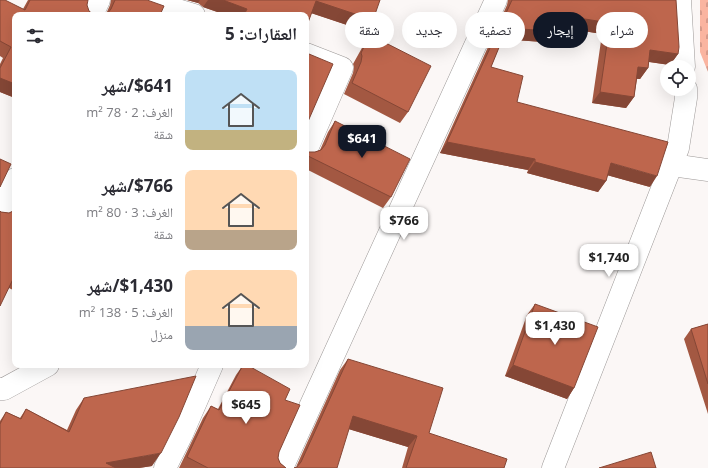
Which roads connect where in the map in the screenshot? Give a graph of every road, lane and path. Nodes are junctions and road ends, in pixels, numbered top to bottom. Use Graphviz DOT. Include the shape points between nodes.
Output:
graph roads {
  1 [pos="100,0"];
  2 [pos="144,0"];
  3 [pos="496,0"];
  4 [pos="680,0"];
  5 [pos="94,12"];
  6 [pos="184,12"];
  7 [pos="309,55"];
  8 [pos="684,60"];
  9 [pos="686,96"];
  10 [pos="309,144"];
  11 [pos="672,165"];
  12 [pos="708,170"];
  13 [pos="12,185"];
  14 [pos="0,211"];
  15 [pos="43,368"];
  16 [pos="211,368"];
  17 [pos="1,392"];
  18 [pos="165,468"];
  19 [pos="282,468"];
  20 [pos="553,468"];
  1 -- 5 [label="street"];
  2 -- 6 [label="street"];
  3 -- 19 [label="street"];
  4 -- 8 [label="street"];
  7 -- 10 [label="street" via="342,68"];
  9 -- 11 [label="street" via="678,148"];
  11 -- 12 [label="street"];
  11 -- 20 [label="street"];
  13 -- 14 [label="street"];
  15 -- 17 [label="street"];
  16 -- 18 [label="street"];
}
